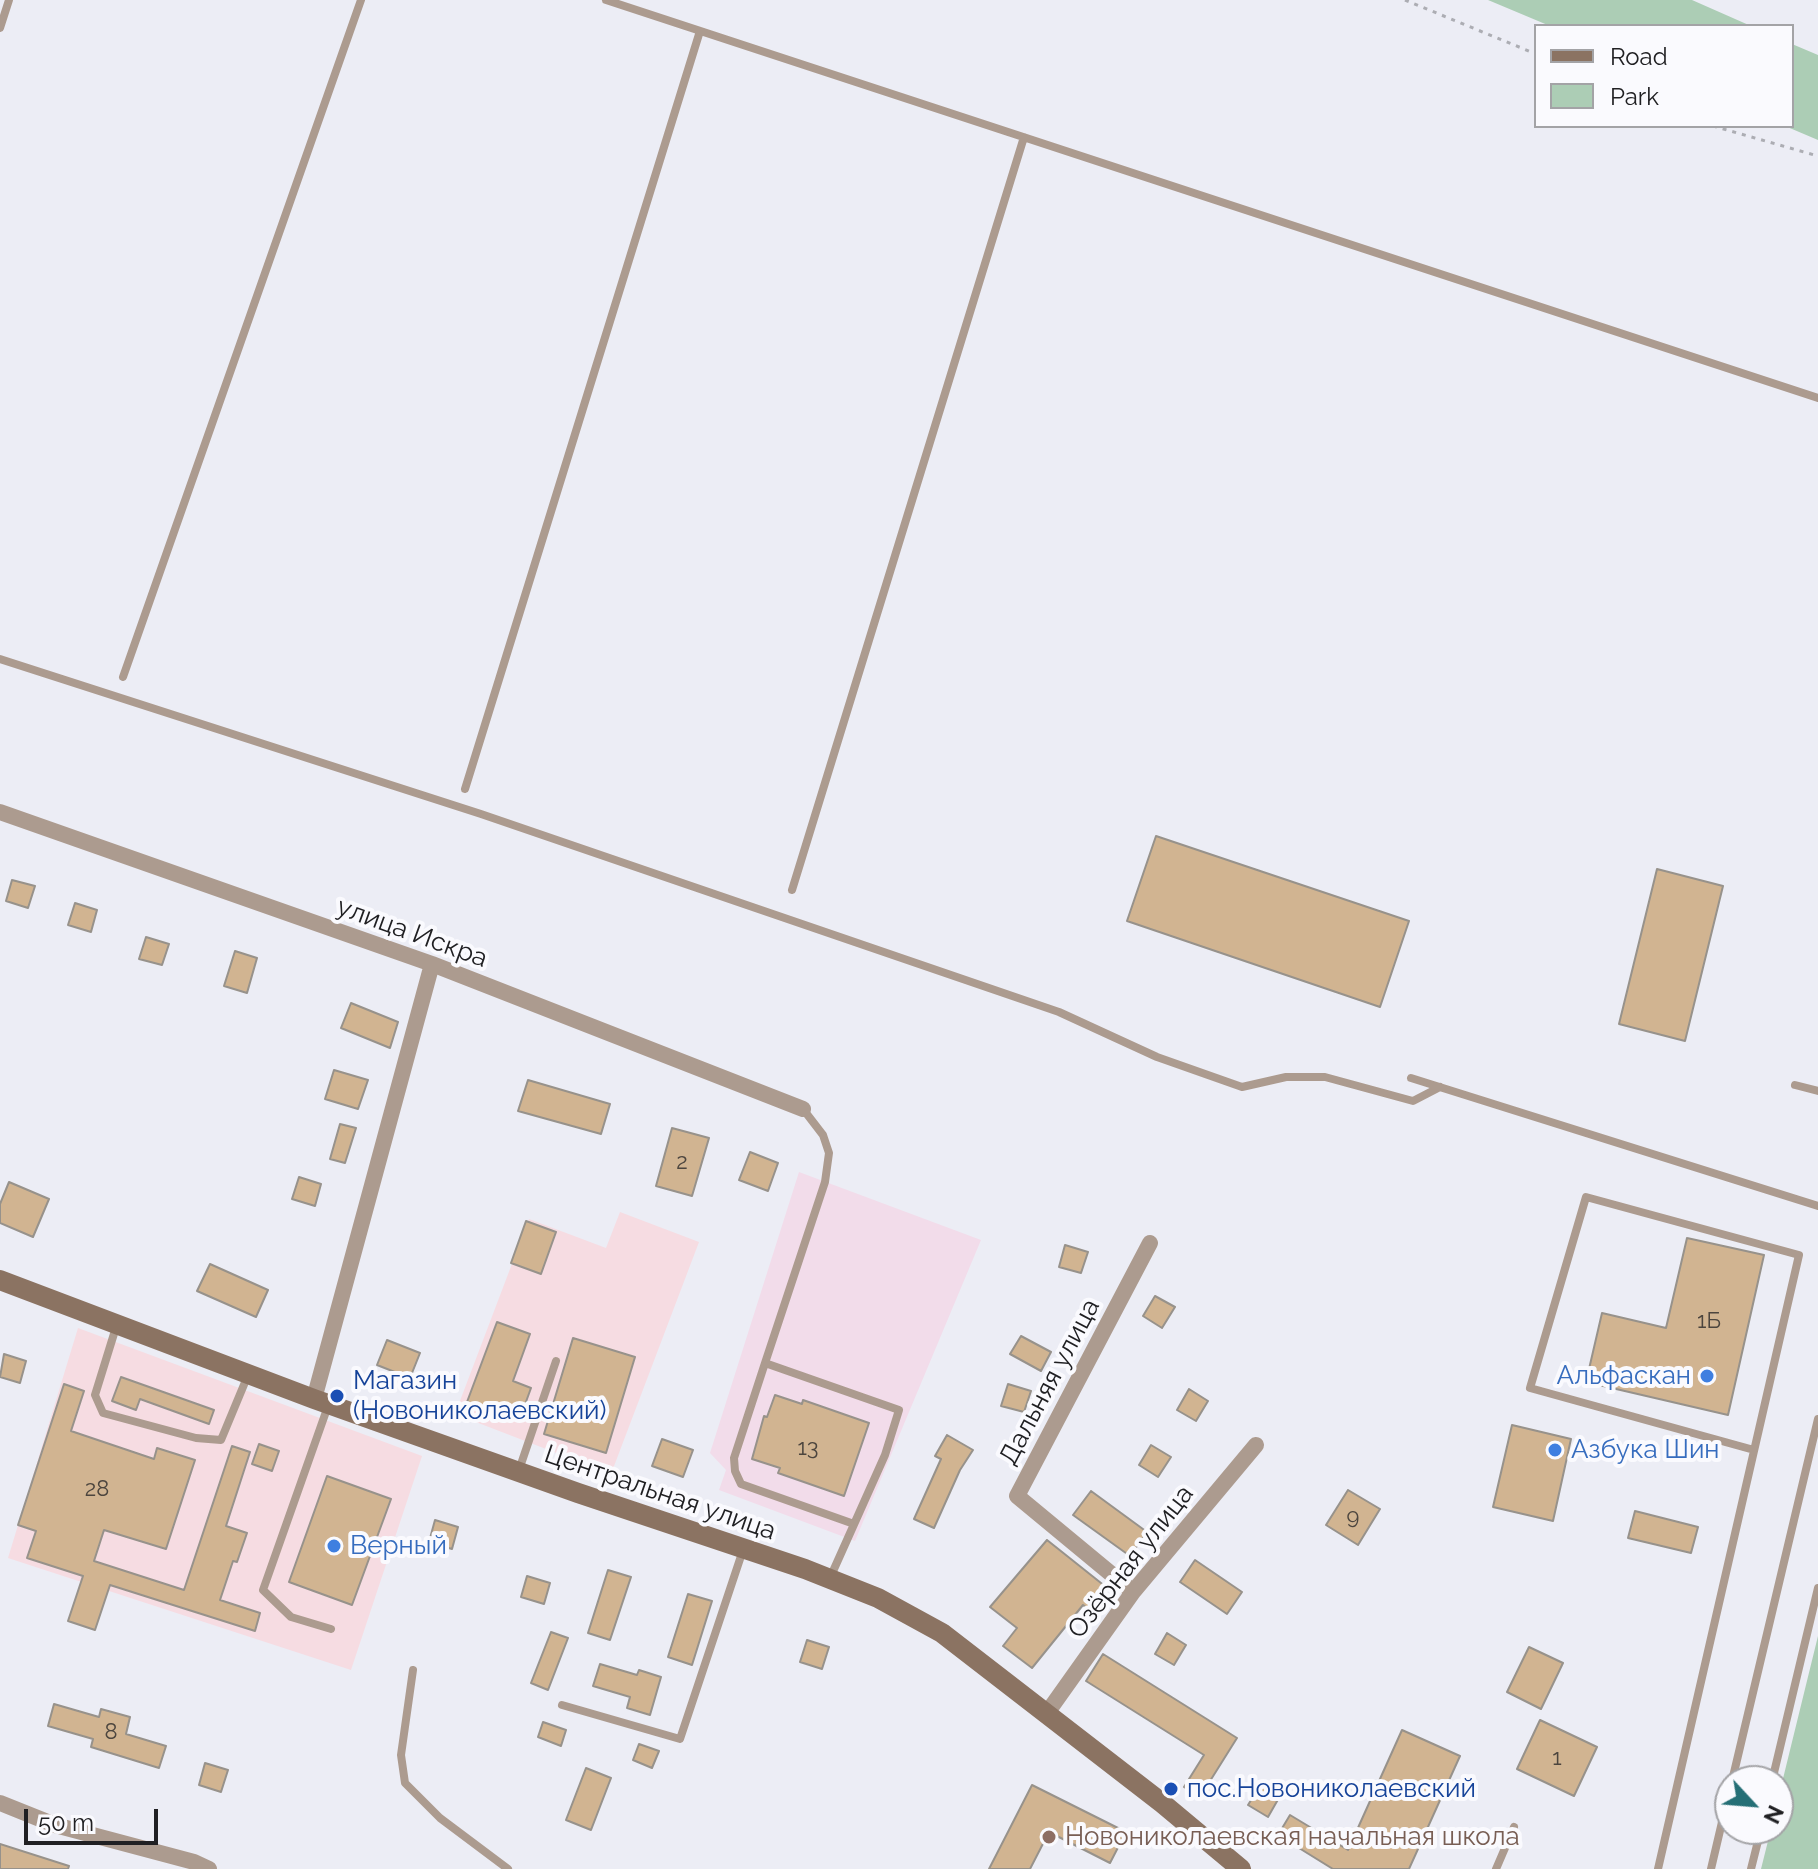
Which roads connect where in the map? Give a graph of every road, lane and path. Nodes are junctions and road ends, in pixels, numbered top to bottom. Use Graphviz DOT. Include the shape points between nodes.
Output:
graph roads {
  1 [pos="9,0"];
  2 [pos="361,0"];
  3 [pos="606,0"];
  4 [pos="1405,0"];
  5 [pos="0,28"];
  6 [pos="700,31"];
  7 [pos="1534,53"];
  8 [pos="1720,128"];
  9 [pos="1024,137"];
  10 [pos="1818,156"];
  11 [pos="1818,398"];
  12 [pos="0,659"];
  13 [pos="123,677"];
  14 [pos="465,789"];
  15 [pos="0,812"];
  16 [pos="792,890"];
  17 [pos="432,964"];
  18 [pos="1411,1078"];
  19 [pos="1795,1085"];
  20 [pos="1440,1087"];
  21 [pos="1818,1091"];
  22 [pos="803,1109"];
  23 [pos="1818,1206"];
  24 [pos="1150,1243"];
  25 [pos="0,1280"];
  26 [pos="117,1324"];
  27 [pos="556,1361"];
  28 [pos="765,1363"];
  29 [pos="248,1374"];
  30 [pos="321,1401"];
  31 [pos="1818,1419"];
  32 [pos="1256,1445"];
  33 [pos="1754,1450"];
  34 [pos="518,1472"];
  35 [pos="854,1524"];
  36 [pos="743,1549"];
  37 [pos="829,1579"];
  38 [pos="1818,1588"];
  39 [pos="1133,1592"];
  40 [pos="331,1629"];
  41 [pos="413,1670"];
  42 [pos="562,1705"];
  43 [pos="1047,1713"];
  44 [pos="1736,1765"];
  45 [pos="1776,1765"];
  46 [pos="0,1803"];
  47 [pos="1514,1827"];
  48 [pos="1717,1845"];
  49 [pos="1757,1845"];
  50 [pos="209,1869"];
  51 [pos="508,1869"];
  52 [pos="1241,1869"];
  53 [pos="1496,1869"];
  54 [pos="1658,1869"];
  55 [pos="1711,1869"];
  56 [pos="1751,1869"];
  1 -- 5 [label="lane"];
  2 -- 13 [label="lane"];
  3 -- 6 [label="lane"];
  4 -- 7 [label="path"];
  6 -- 9 [label="lane"];
  6 -- 14 [label="lane"];
  8 -- 10 [label="path"];
  9 -- 11 [label="lane"];
  9 -- 16 [label="lane"];
  12 -- 20 [label="lane" via="481,814 1059,1012 1157,1057 1242,1087 1286,1077 1325,1077 1413,1101"];
  15 -- 17 [label="street, улица Искра"];
  17 -- 22 [label="street, улица Искра"];
  17 -- 30 [label="street"];
  18 -- 20 [label="lane"];
  19 -- 21 [label="lane"];
  20 -- 23 [label="lane"];
  22 -- 28 [label="lane" via="829,1153 825,1182"];
  24 -- 39 [label="street, Дальняя улица" via="1017,1496"];
  25 -- 26 [label="main road, Центральная улица"];
  26 -- 29 [label="main road, Центральная улица"];
  26 -- 29 [label="lane" via="95,1395 103,1413 221,1440"];
  27 -- 34 [label="lane"];
  28 -- 35 [label="lane" via="734,1458 741,1484"];
  28 -- 35 [label="lane" via="899,1410"];
  29 -- 30 [label="main road, Центральная улица"];
  30 -- 34 [label="main road, Центральная улица"];
  30 -- 40 [label="lane" via="263,1590 291,1617"];
  31 -- 44 [label="lane"];
  32 -- 39 [label="street, Озёрная улица"];
  33 -- 33 [label="lane" via="1799,1255 1586,1197 1530,1388"];
  33 -- 54 [label="lane"];
  34 -- 36 [label="main road, Центральная улица"];
  35 -- 37 [label="lane"];
  36 -- 37 [label="main road, Центральная улица"];
  36 -- 42 [label="lane" via="680,1739"];
  37 -- 43 [label="main road, Центральная улица" via="942,1633"];
  38 -- 45 [label="lane"];
  39 -- 43 [label="street, Озёрная улица"];
  41 -- 51 [label="lane" via="401,1755 405,1783 440,1818"];
  43 -- 52 [label="main road, Центральная улица"];
  46 -- 50 [label="street" via="55,1825"];
  47 -- 53 [label="lane"];
  48 -- 55 [label="lane"];
  49 -- 56 [label="lane"];
}
